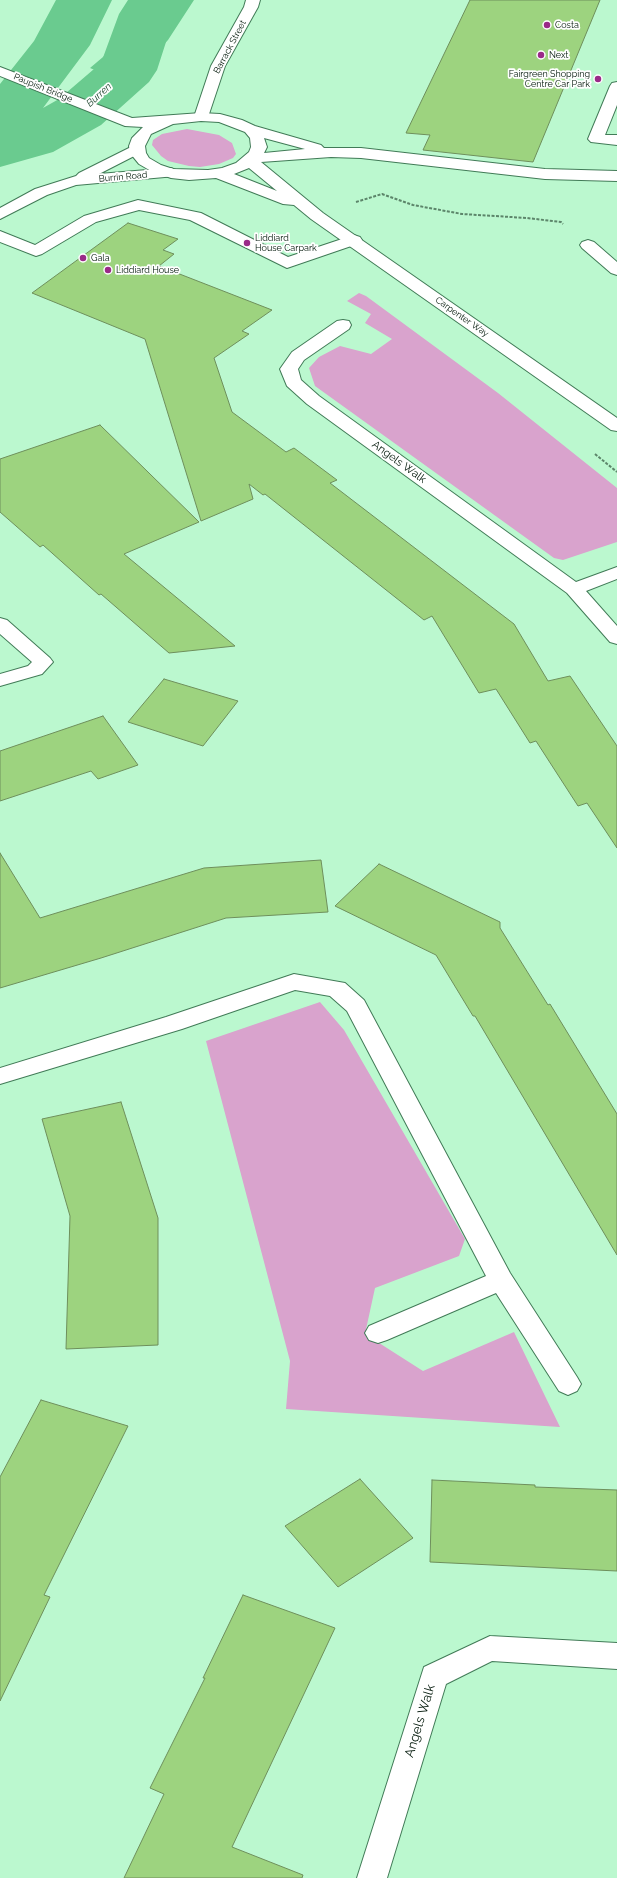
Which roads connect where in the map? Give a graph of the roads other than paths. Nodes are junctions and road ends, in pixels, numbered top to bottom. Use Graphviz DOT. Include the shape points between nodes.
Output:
graph roads {
  1 [pos="253,0"];
  2 [pos="0,71"];
  3 [pos="617,86"];
  4 [pos="201,117"];
  5 [pos="167,121"];
  6 [pos="130,123"];
  7 [pos="250,130"];
  8 [pos="617,140"];
  9 [pos="138,145"];
  10 [pos="331,152"];
  11 [pos="251,160"];
  12 [pos="171,173"];
  13 [pos="216,173"];
  14 [pos="617,176"];
  15 [pos="74,181"];
  16 [pos="307,208"];
  17 [pos="0,214"];
  18 [pos="0,236"];
  19 [pos="354,240"];
  20 [pos="588,245"];
  21 [pos="617,270"];
  22 [pos="343,325"];
  23 [pos="617,426"];
  24 [pos="617,573"];
  25 [pos="574,589"];
  26 [pos="0,624"];
  27 [pos="617,638"];
  28 [pos="0,680"];
  29 [pos="0,1076"];
  30 [pos="501,1280"];
  31 [pos="378,1333"];
  32 [pos="568,1384"];
  33 [pos="617,1656"];
  34 [pos="372,1878"];
  1 -- 4 [label="street, Barrack Street" via="218,66"];
  2 -- 6 [label="street, Paupish Bridge"];
  3 -- 8 [label="street" via="596,139"];
  4 -- 5 [label="street, Paupish Bridge"];
  4 -- 7 [label="street, Paupish Bridge" via="231,121"];
  5 -- 6 [label="street, Paupish Bridge"];
  5 -- 9 [label="street, Burrin Road" via="146,131"];
  6 -- 9 [label="street"];
  7 -- 10 [label="street, Paupish Bridge"];
  7 -- 11 [label="street" via="257,138 259,148"];
  9 -- 12 [label="street" via="138,153 144,160 156,168"];
  9 -- 15 [label="street, Burrin Road"];
  10 -- 11 [label="street"];
  10 -- 14 [label="street" via="368,153 545,174"];
  11 -- 13 [label="street" via="241,166"];
  11 -- 16 [label="street, Carpenter Way"];
  12 -- 13 [label="street"];
  12 -- 15 [label="street, Burrin Road"];
  13 -- 16 [label="street, Carpenter Way"];
  15 -- 17 [label="street, Burrin Road" via="41,192"];
  16 -- 19 [label="street, Carpenter Way"];
  18 -- 19 [label="street" via="36,251 90,219 138,205 195,216 287,263"];
  19 -- 23 [label="street, Carpenter Way"];
  20 -- 21 [label="street"];
  22 -- 25 [label="street, Angels Walk" via="298,356 289,369 293,382 313,400"];
  24 -- 25 [label="street"];
  25 -- 27 [label="street, Angels Walk"];
  26 -- 28 [label="street" via="43,662 35,670"];
  29 -- 30 [label="street" via="174,1023 294,982 337,989 356,1006"];
  30 -- 31 [label="street"];
  30 -- 32 [label="street"];
  33 -- 34 [label="street, Angels Walk" via="490,1648 434,1676"];
}
